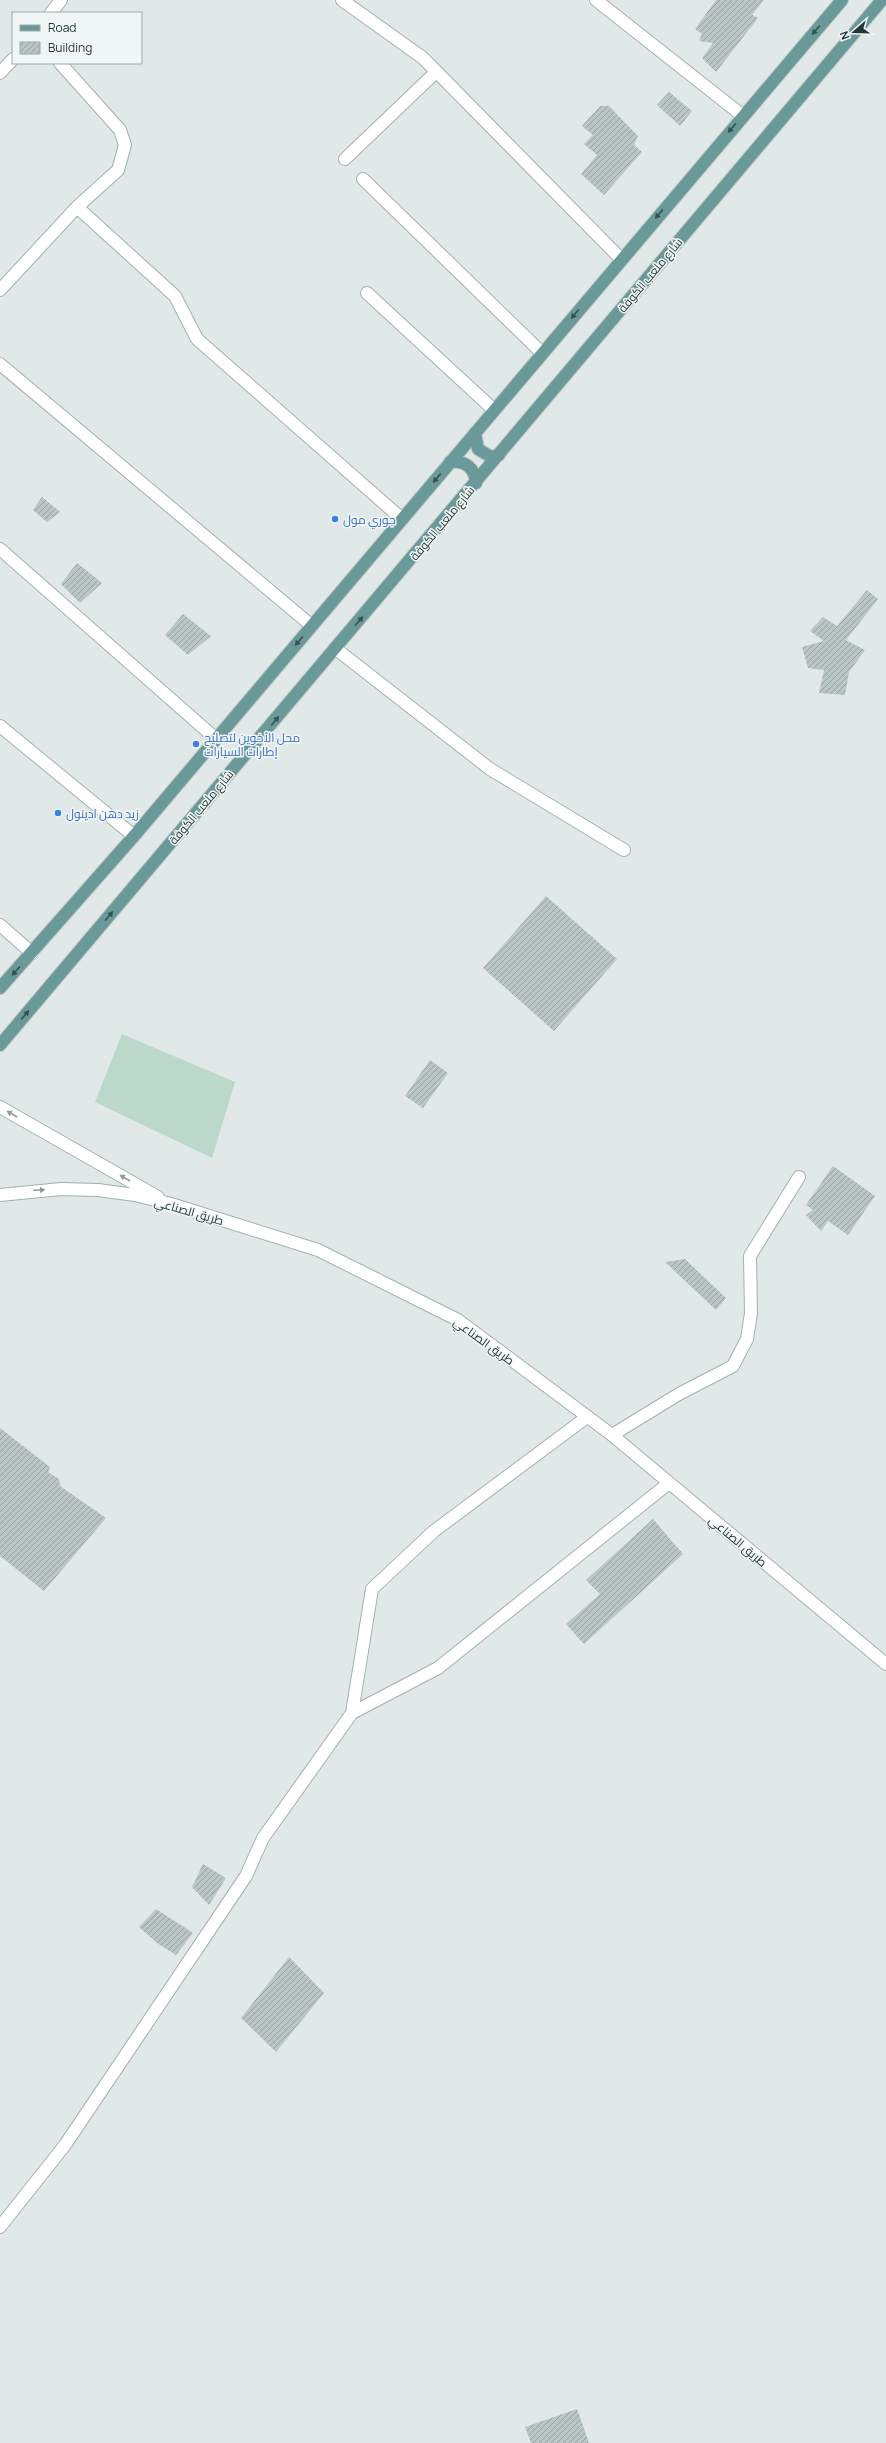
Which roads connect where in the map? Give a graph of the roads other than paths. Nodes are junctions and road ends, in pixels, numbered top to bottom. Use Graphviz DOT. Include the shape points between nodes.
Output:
graph roads {
  1 [pos="61,0"];
  2 [pos="342,0"];
  3 [pos="596,0"];
  4 [pos="842,0"];
  5 [pos="882,0"];
  6 [pos="52,12"];
  7 [pos="12,60"];
  8 [pos="61,64"];
  9 [pos="436,72"];
  10 [pos="0,73"];
  11 [pos="743,116"];
  12 [pos="344,159"];
  13 [pos="363,179"];
  14 [pos="77,208"];
  15 [pos="621,260"];
  16 [pos="0,290"];
  17 [pos="367,293"];
  18 [pos="542,353"];
  19 [pos="0,364"];
  20 [pos="494,410"];
  21 [pos="475,433"];
  22 [pos="499,455"];
  23 [pos="450,462"];
  24 [pos="476,483"];
  25 [pos="402,518"];
  26 [pos="0,549"];
  27 [pos="312,626"];
  28 [pos="336,649"];
  29 [pos="0,726"];
  30 [pos="215,738"];
  31 [pos="134,836"];
  32 [pos="624,850"];
  33 [pos="0,925"];
  34 [pos="32,953"];
  35 [pos="0,988"];
  36 [pos="0,1045"];
  37 [pos="0,1107"];
  38 [pos="799,1177"];
  39 [pos="0,1195"];
  40 [pos="171,1204"];
  41 [pos="587,1417"];
  42 [pos="612,1435"];
  43 [pos="669,1483"];
  44 [pos="886,1664"];
  45 [pos="352,1713"];
  46 [pos="0,2227"];
  1 -- 6 [label="street"];
  2 -- 9 [label="street" via="422,58"];
  3 -- 11 [label="street"];
  4 -- 11 [label="main road, one-way"];
  5 -- 22 [label="main road, شارع ملعب الكوفة"];
  7 -- 10 [label="street"];
  8 -- 14 [label="street" via="120,130 125,145 118,170"];
  9 -- 12 [label="street"];
  9 -- 15 [label="street"];
  11 -- 15 [label="main road, one-way"];
  13 -- 18 [label="street"];
  14 -- 16 [label="street"];
  14 -- 25 [label="street" via="175,296 197,338"];
  15 -- 18 [label="main road, one-way"];
  17 -- 20 [label="street"];
  18 -- 20 [label="main road"];
  19 -- 27 [label="street"];
  20 -- 21 [label="main road"];
  21 -- 22 [label="main road" via="478,449 491,457"];
  21 -- 23 [label="main road"];
  22 -- 24 [label="main road, شارع ملعب الكوفة"];
  23 -- 24 [label="main road" via="457,461 469,466 476,476"];
  23 -- 25 [label="main road, one-way"];
  28 -- 24 [label="main road, شارع ملعب الكوفة, one-way"];
  25 -- 27 [label="main road"];
  26 -- 30 [label="street"];
  27 -- 30 [label="main road, one-way"];
  28 -- 32 [label="street" via="490,769"];
  36 -- 28 [label="main road, شارع ملعب الكوفة, one-way"];
  29 -- 31 [label="street"];
  30 -- 31 [label="main road"];
  31 -- 34 [label="main road"];
  33 -- 34 [label="street"];
  34 -- 35 [label="main road, one-way"];
  40 -- 37 [label="street, one-way"];
  38 -- 42 [label="street" via="750,1256 751,1313 747,1339 733,1366 679,1394"];
  39 -- 40 [label="street, طريق الصناعي, one-way" via="61,1189 98,1190 135,1195"];
  40 -- 41 [label="street, طريق الصناعي" via="318,1250 458,1320"];
  41 -- 42 [label="street, طريق الصناعي"];
  41 -- 45 [label="street" via="434,1530 372,1589"];
  42 -- 43 [label="street, طريق الصناعي"];
  43 -- 44 [label="street, طريق الصناعي"];
  43 -- 45 [label="street" via="438,1668"];
  45 -- 46 [label="street" via="263,1838 246,1876 65,2145"];
}
